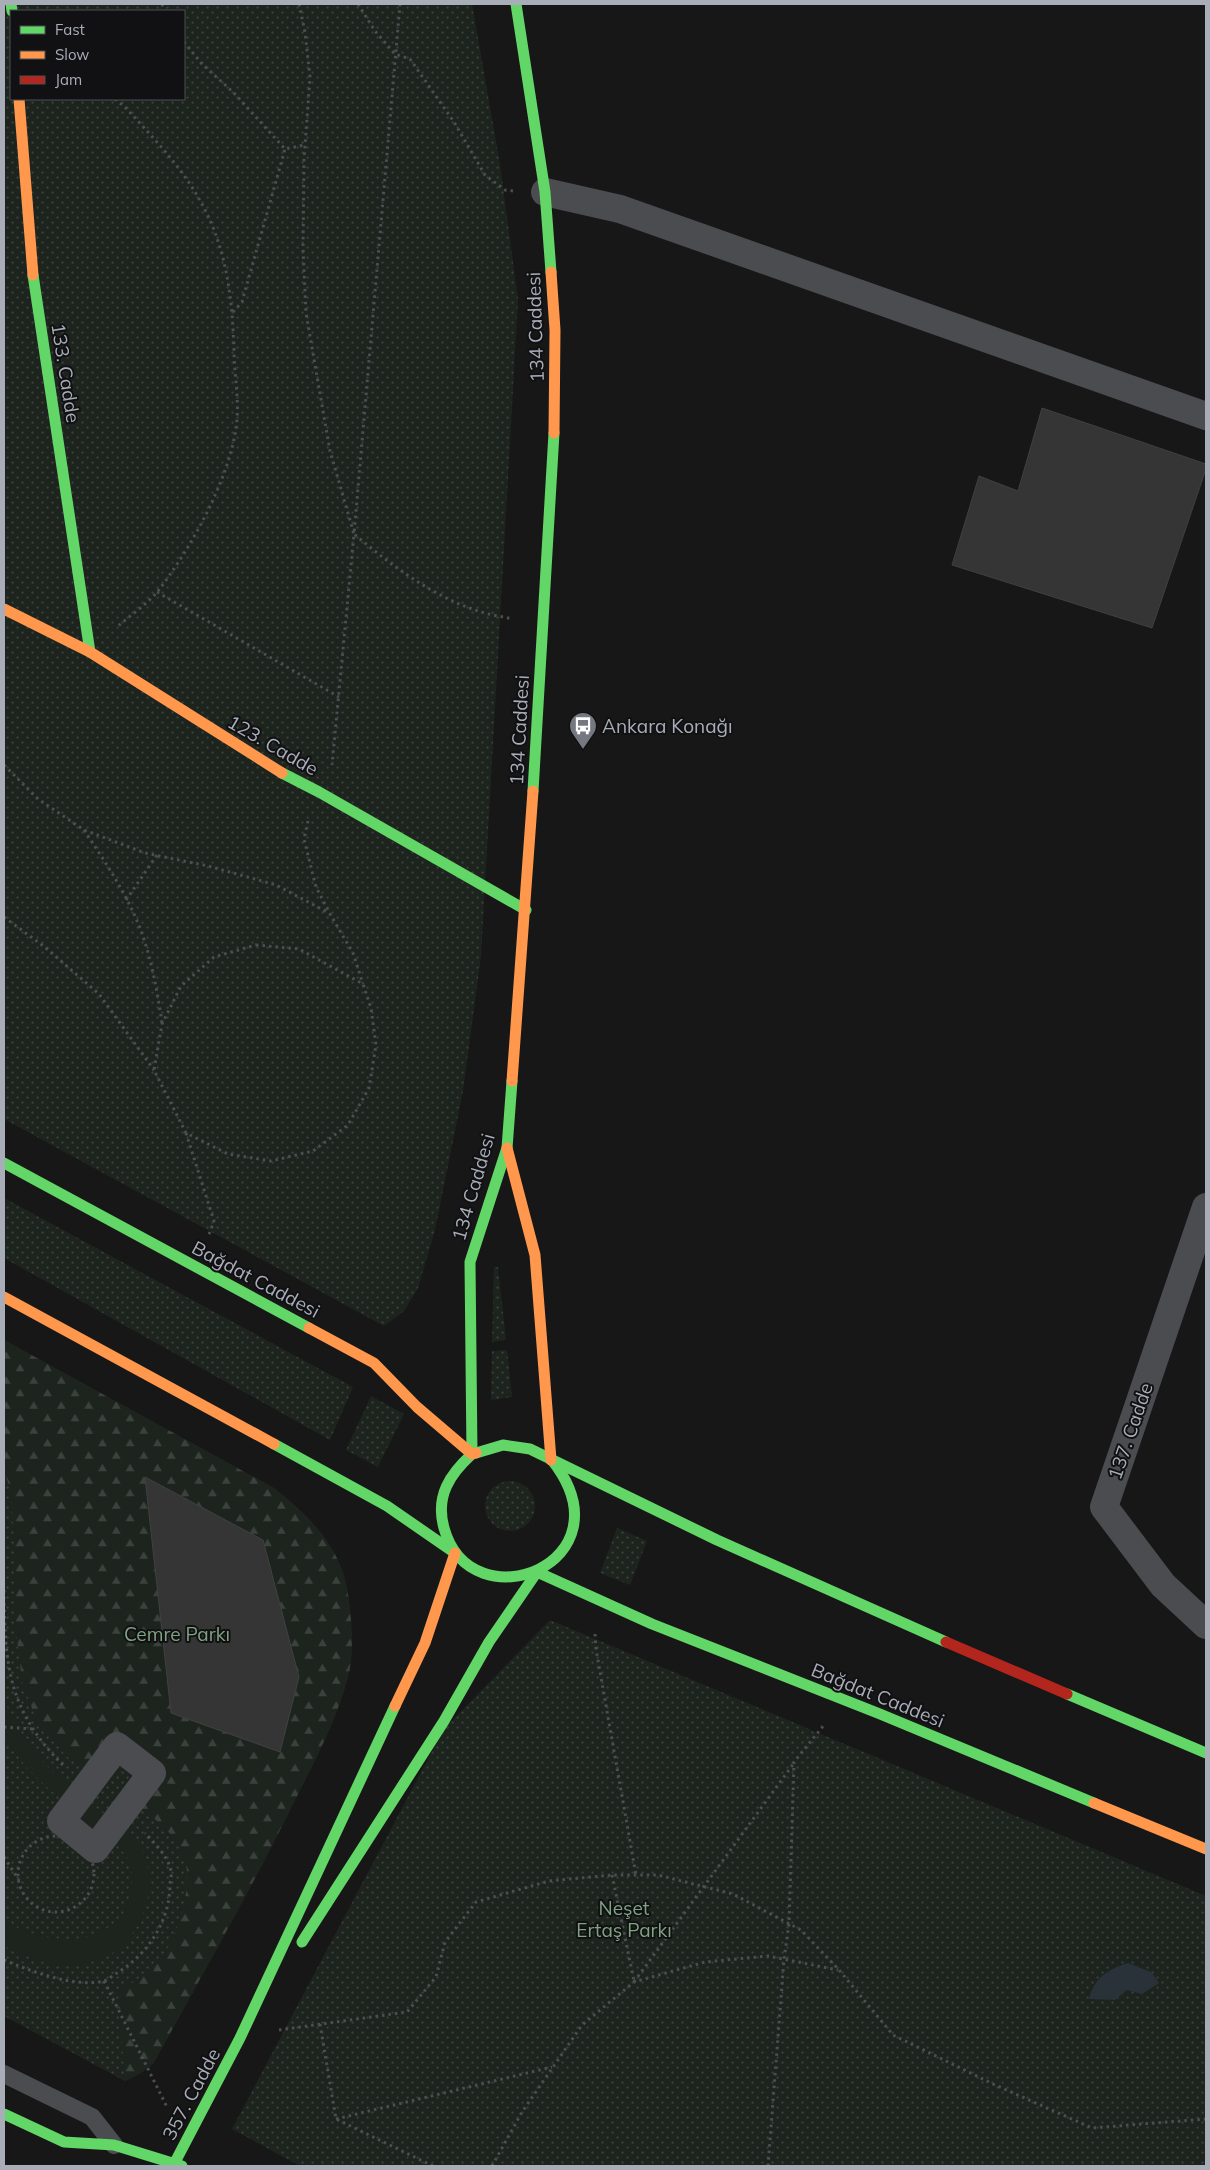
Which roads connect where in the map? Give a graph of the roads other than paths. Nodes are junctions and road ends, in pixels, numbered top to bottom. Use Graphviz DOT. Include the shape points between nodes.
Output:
graph roads {
  1 [pos="516,4"];
  2 [pos="19,100"];
  3 [pos="545,192"];
  4 [pos="1206,416"];
  5 [pos="4,610"];
  6 [pos="90,652"];
  7 [pos="526,910"];
  8 [pos="507,1148"];
  9 [pos="4,1163"];
  10 [pos="1206,1207"];
  11 [pos="4,1297"];
  12 [pos="472,1454"];
  13 [pos="551,1460"];
  14 [pos="456,1553"];
  15 [pos="537,1572"];
  16 [pos="1206,1625"];
  17 [pos="1206,1753"];
  18 [pos="1206,1849"];
  19 [pos="240,2038"];
  20 [pos="4,2074"];
  21 [pos="4,2114"];
  22 [pos="114,2145"];
  23 [pos="177,2165"];
  1 -- 3 [label="main road, 134 Caddesi"];
  2 -- 6 [label="main road, 133. Cadde" via="31,263"];
  3 -- 4 [label="street" via="620,209"];
  3 -- 7 [label="main road, 134 Caddesi" via="555,330 554,442"];
  5 -- 6 [label="main road, 123. Cadde"];
  6 -- 7 [label="main road, 123. Cadde" via="268,766 320,792"];
  7 -- 8 [label="main road, 134 Caddesi"];
  8 -- 12 [label="main road, 134 Caddesi" via="470,1262"];
  8 -- 13 [label="main road" via="535,1255"];
  9 -- 12 [label="main road, Bağdat Caddesi" via="374,1363 417,1407"];
  10 -- 16 [label="street, 137. Cadde" via="1104,1507 1163,1586"];
  11 -- 14 [label="main road" via="387,1506"];
  12 -- 13 [label="main road" via="491,1446 512,1444 533,1448"];
  12 -- 14 [label="main road" via="455,1470 444,1490 441,1512 444,1534"];
  13 -- 15 [label="main road" via="566,1477 574,1498 575,1520 569,1541 556,1560"];
  13 -- 17 [label="main road" via="872,1610"];
  14 -- 15 [label="main road" via="472,1568 493,1577 515,1578"];
  14 -- 19 [label="main road" via="425,1643"];
  15 -- 18 [label="main road, Bağdat Caddesi" via="652,1624"];
  15 -- 19 [label="main road" via="489,1642 444,1721"];
  19 -- 23 [label="main road, 357. Cadde" via="185,2143"];
  20 -- 22 [label="lane" via="92,2117"];
  21 -- 22 [label="main road" via="64,2142"];
  22 -- 23 [label="main road"];
}
